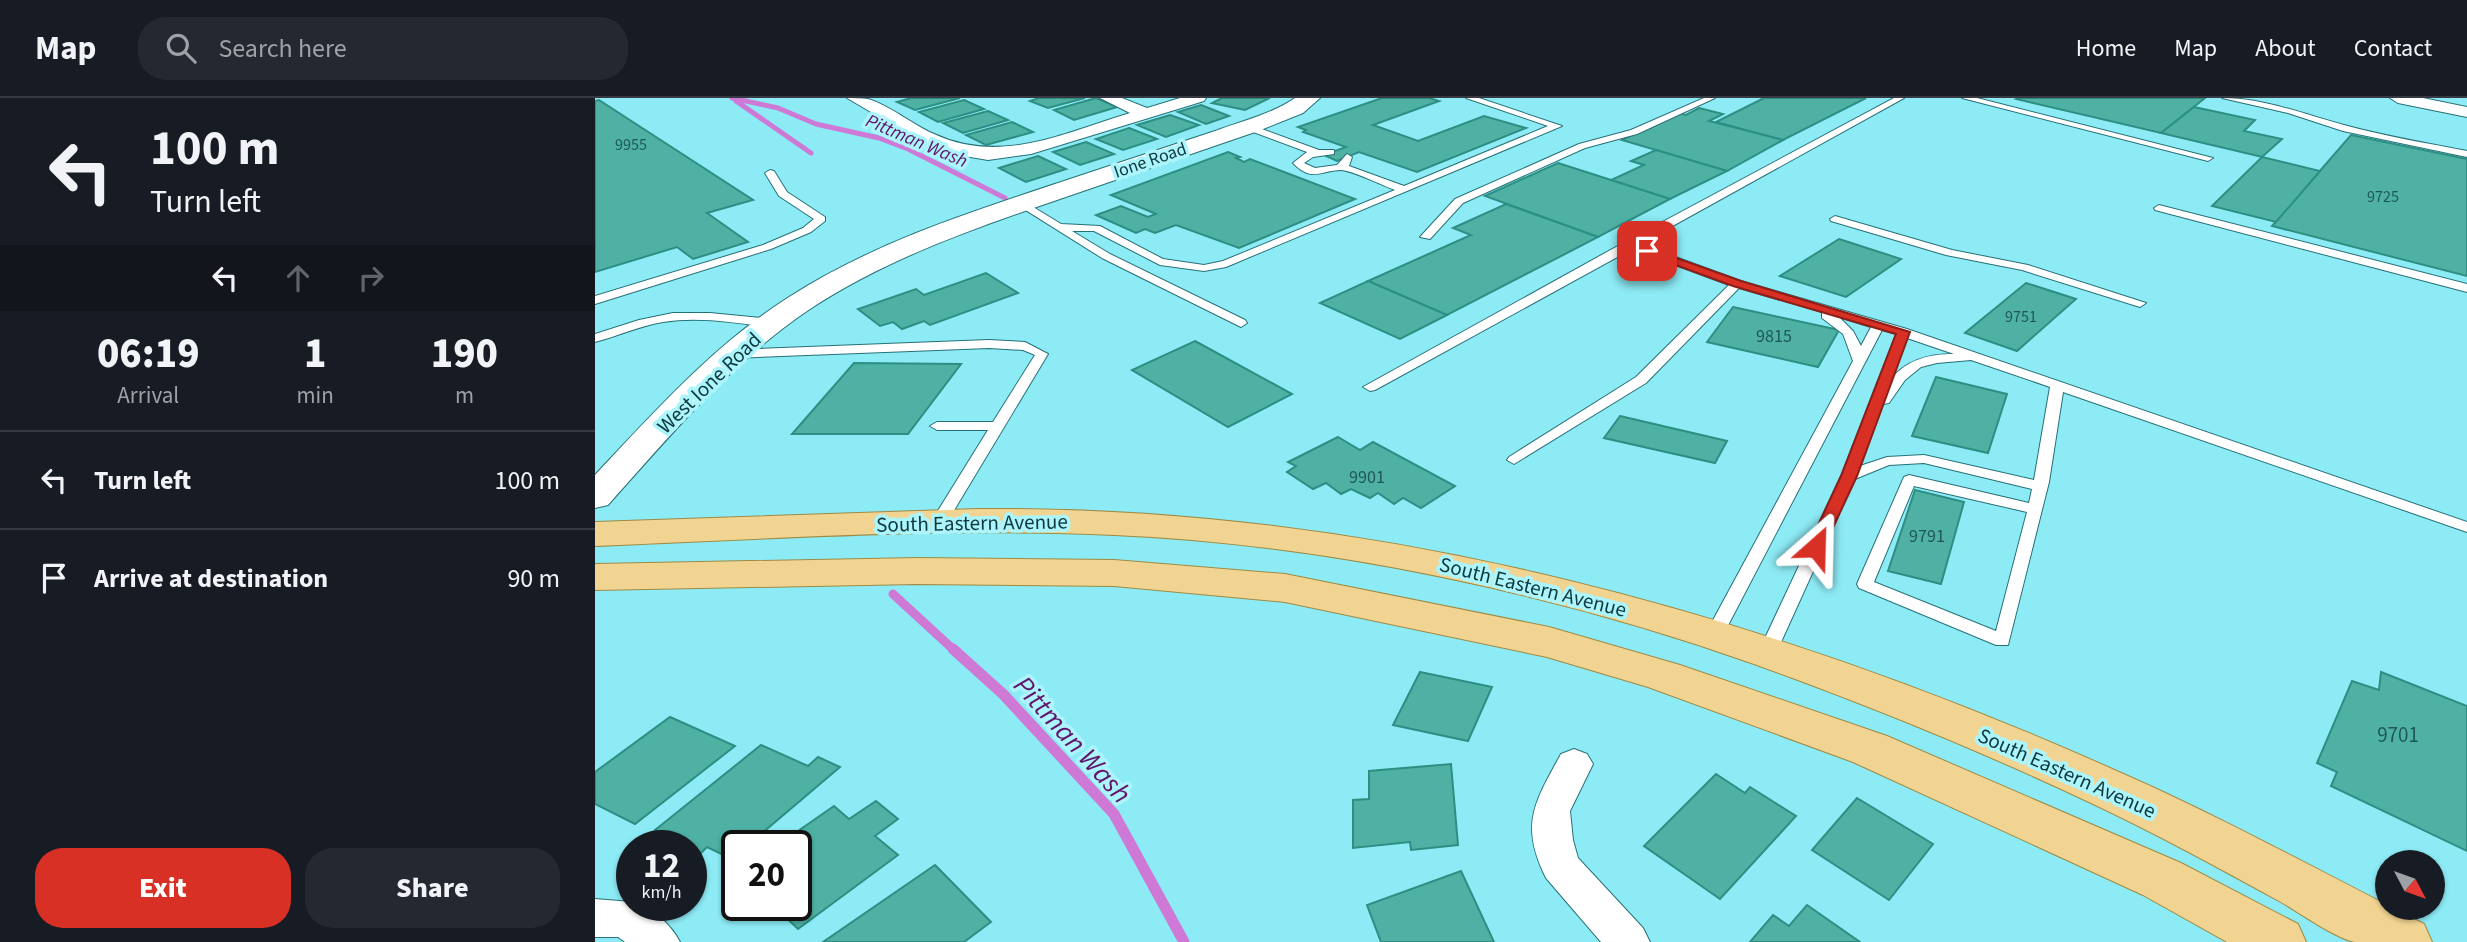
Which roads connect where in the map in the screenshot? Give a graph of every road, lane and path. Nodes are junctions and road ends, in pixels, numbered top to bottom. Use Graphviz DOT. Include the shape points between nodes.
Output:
graph roads {
  1 [pos="855,98"];
  2 [pos="1108,98"];
  3 [pos="1198,98"];
  4 [pos="1309,98"];
  5 [pos="1470,98"];
  6 [pos="1711,98"];
  7 [pos="1900,98"];
  8 [pos="1966,98"];
  9 [pos="2226,98"];
  10 [pos="2398,98"];
  11 [pos="2467,112"];
  12 [pos="1147,114"];
  13 [pos="1241,130"];
  14 [pos="1331,152"];
  15 [pos="1318,153"];
  16 [pos="2467,154"];
  17 [pos="1304,157"];
  18 [pos="2208,158"];
  19 [pos="769,173"];
  20 [pos="1405,190"];
  21 [pos="1021,204"];
  22 [pos="2159,208"];
  23 [pos="987,215"];
  24 [pos="1835,219"];
  25 [pos="1060,228"];
  26 [pos="1426,237"];
  27 [pos="1629,244"];
  28 [pos="1737,284"];
  29 [pos="2467,288"];
  30 [pos="1782,296"];
  31 [pos="595,300"];
  32 [pos="2140,303"];
  33 [pos="771,323"];
  34 [pos="1241,323"];
  35 [pos="1879,324"];
  36 [pos="1903,332"];
  37 [pos="595,338"];
  38 [pos="733,354"];
  39 [pos="1984,359"];
  40 [pos="1859,361"];
  41 [pos="2057,384"];
  42 [pos="1370,387"];
  43 [pos="937,426"];
  44 [pos="996,426"];
  45 [pos="1865,432"];
  46 [pos="1514,460"];
  47 [pos="1849,476"];
  48 [pos="2039,486"];
  49 [pos="595,497"];
  50 [pos="2035,509"];
  51 [pos="939,522"];
  52 [pos="2467,527"];
  53 [pos="595,534"];
  54 [pos="595,578"];
  55 [pos="1285,588"];
  56 [pos="1714,635"];
  57 [pos="1768,651"];
  58 [pos="1574,764"];
  59 [pos="595,918"];
  60 [pos="658,942"];
  61 [pos="1628,942"];
  62 [pos="2278,942"];
  63 [pos="2404,942"];
  1 -- 12 [label="street" via="939,142 977,154 1025,150"];
  2 -- 12 [label="street"];
  3 -- 12 [label="street"];
  4 -- 13 [label="street, Ione Road"];
  5 -- 20 [label="lane" via="1557,126"];
  6 -- 26 [label="lane" via="1634,132 1583,146 1459,201"];
  7 -- 27 [label="lane"];
  8 -- 18 [label="lane"];
  9 -- 16 [label="lane"];
  10 -- 11 [label="street"];
  13 -- 15 [label="lane"];
  13 -- 17 [label="lane"];
  13 -- 21 [label="street, Ione Road"];
  14 -- 15 [label="lane"];
  15 -- 17 [label="lane"];
  17 -- 20 [label="lane" via="1298,163 1311,170 1328,171 1344,162"];
  19 -- 31 [label="lane" via="783,194 821,219 767,247"];
  20 -- 25 [label="lane" via="1243,259 1204,268 1160,262 1096,228"];
  21 -- 23 [label="street, Ione Road"];
  21 -- 25 [label="lane"];
  22 -- 29 [label="lane"];
  23 -- 33 [label="street, West Ione Road" via="909,245 836,281"];
  24 -- 32 [label="lane" via="1950,253 2024,267"];
  25 -- 34 [label="lane"];
  27 -- 28 [label="lane"];
  27 -- 42 [label="lane"];
  28 -- 30 [label="lane"];
  28 -- 46 [label="lane" via="1641,380"];
  30 -- 35 [label="lane"];
  30 -- 40 [label="lane" via="1839,322 1853,340"];
  33 -- 37 [label="lane" via="673,317"];
  33 -- 38 [label="street, West Ione Road"];
  35 -- 36 [label="lane"];
  35 -- 40 [label="lane"];
  36 -- 39 [label="lane"];
  36 -- 45 [label="lane"];
  38 -- 44 [label="lane" via="989,344 1024,346 1042,354"];
  38 -- 49 [label="street, West Ione Road"];
  39 -- 41 [label="lane"];
  39 -- 45 [label="lane" via="1937,358 1900,373"];
  40 -- 56 [label="lane"];
  41 -- 48 [label="lane"];
  41 -- 52 [label="lane"];
  43 -- 44 [label="lane"];
  44 -- 51 [label="lane"];
  45 -- 47 [label="lane"];
  47 -- 48 [label="lane" via="1888,461 1924,459"];
  47 -- 57 [label="lane"];
  48 -- 50 [label="lane"];
  50 -- 50 [label="lane" via="2002,641 1865,584 1909,480"];
  51 -- 53 [label="main road, South Eastern Avenue"];
  51 -- 56 [label="main road, South Eastern Avenue" via="1062,520 1290,539 1454,566 1562,591"];
  54 -- 55 [label="main road" via="1008,571 1114,573"];
  55 -- 57 [label="main road" via="1346,581 1740,668 1758,664"];
  55 -- 62 [label="main road" via="1549,642 1777,714 2027,817 2162,879"];
  56 -- 57 [label="main road, South Eastern Avenue"];
  57 -- 63 [label="main road, South Eastern Avenue" via="1967,727 2109,789"];
  58 -- 61 [label="street" via="1551,811 1560,866"];
  59 -- 60 [label="street" via="626,918"];
}
